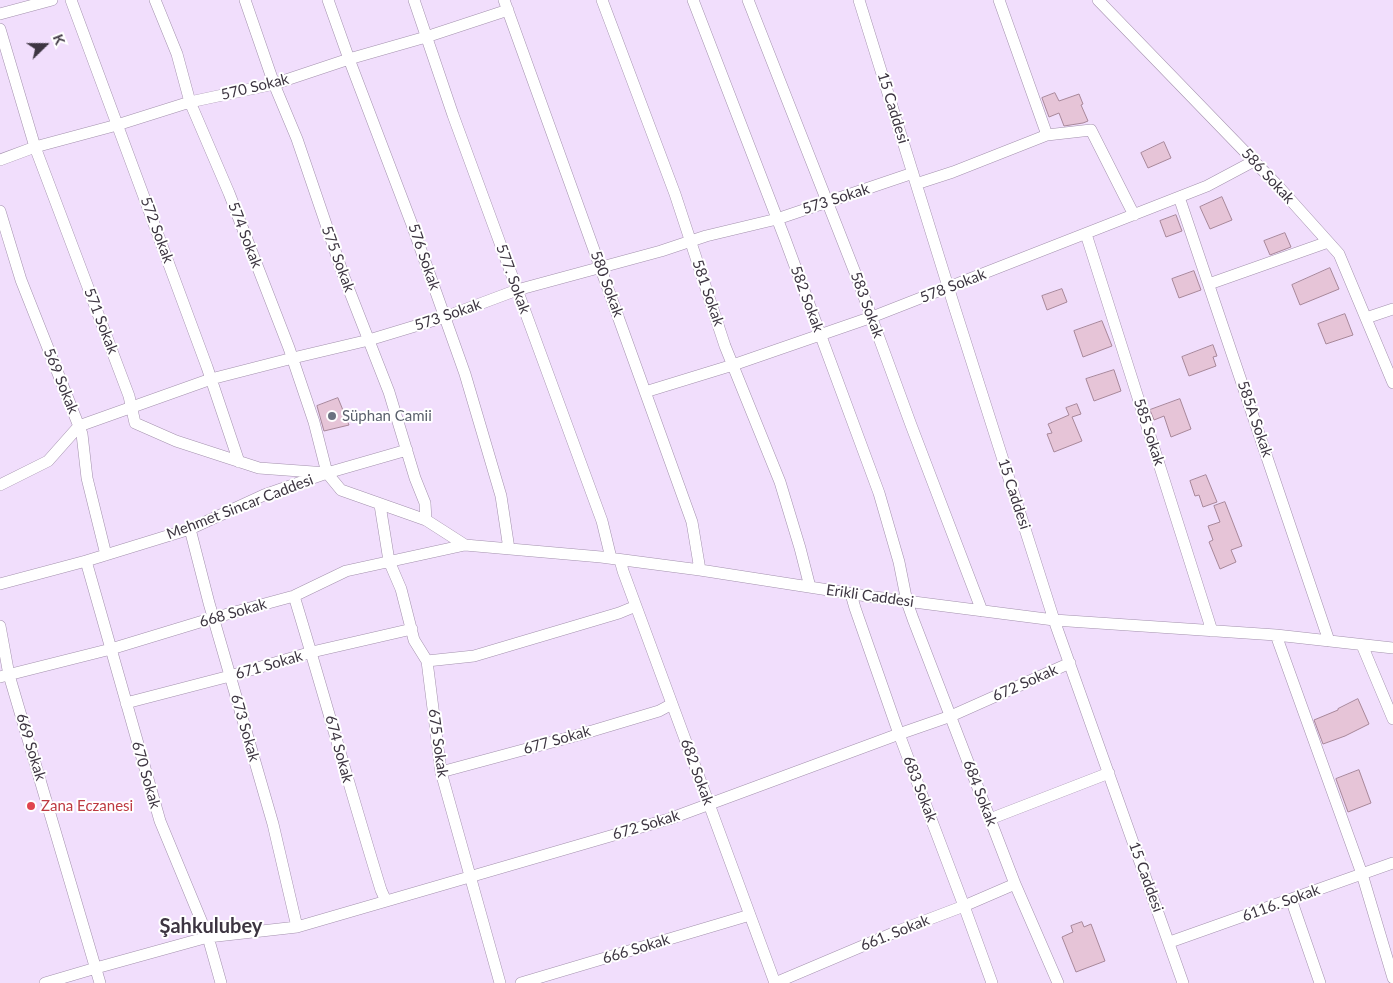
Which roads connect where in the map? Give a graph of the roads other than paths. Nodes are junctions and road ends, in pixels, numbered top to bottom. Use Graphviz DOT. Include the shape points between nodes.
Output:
graph roads {
  1 [pos="52,0"];
  2 [pos="71,0"];
  3 [pos="155,0"];
  4 [pos="245,0"];
  5 [pos="328,0"];
  6 [pos="414,0"];
  7 [pos="602,0"];
  8 [pos="692,0"];
  9 [pos="748,0"];
  10 [pos="859,0"];
  11 [pos="999,0"];
  12 [pos="1098,0"];
  13 [pos="506,5"];
  14 [pos="0,14"];
  15 [pos="0,29"];
  16 [pos="426,36"];
  17 [pos="349,59"];
  18 [pos="274,84"];
  19 [pos="190,102"];
  20 [pos="117,125"];
  21 [pos="1047,134"];
  22 [pos="35,147"];
  23 [pos="0,160"];
  24 [pos="1254,161"];
  25 [pos="915,179"];
  26 [pos="1180,197"];
  27 [pos="827,203"];
  28 [pos="0,211"];
  29 [pos="1134,215"];
  30 [pos="777,219"];
  31 [pos="1086,234"];
  32 [pos="690,240"];
  33 [pos="1328,242"];
  34 [pos="601,267"];
  35 [pos="1209,284"];
  36 [pos="949,287"];
  37 [pos="517,290"];
  38 [pos="1393,309"];
  39 [pos="445,317"];
  40 [pos="872,317"];
  41 [pos="1366,318"];
  42 [pos="820,336"];
  43 [pos="369,340"];
  44 [pos="293,358"];
  45 [pos="733,365"];
  46 [pos="211,379"];
  47 [pos="1393,383"];
  48 [pos="645,392"];
  49 [pos="131,408"];
  50 [pos="79,426"];
  51 [pos="407,450"];
  52 [pos="239,462"];
  53 [pos="327,473"];
  54 [pos="0,485"];
  55 [pos="380,504"];
  56 [pos="426,520"];
  57 [pos="190,529"];
  58 [pos="464,544"];
  59 [pos="510,549"];
  60 [pos="106,555"];
  61 [pos="615,559"];
  62 [pos="86,561"];
  63 [pos="389,561"];
  64 [pos="700,570"];
  65 [pos="0,584"];
  66 [pos="810,587"];
  67 [pos="851,594"];
  68 [pos="294,596"];
  69 [pos="907,602"];
  70 [pos="636,606"];
  71 [pos="982,611"];
  72 [pos="213,618"];
  73 [pos="1054,620"];
  74 [pos="0,626"];
  75 [pos="412,629"];
  76 [pos="1212,631"];
  77 [pos="1276,635"];
  78 [pos="1329,641"];
  79 [pos="1362,645"];
  80 [pos="1393,648"];
  81 [pos="111,649"];
  82 [pos="312,652"];
  83 [pos="427,661"];
  84 [pos="1070,663"];
  85 [pos="5,676"];
  86 [pos="230,676"];
  87 [pos="126,703"];
  88 [pos="672,704"];
  89 [pos="952,716"];
  90 [pos="1393,719"];
  91 [pos="899,734"];
  92 [pos="441,772"];
  93 [pos="1109,773"];
  94 [pos="708,804"];
  95 [pos="990,819"];
  96 [pos="1393,863"];
  97 [pos="1362,874"];
  98 [pos="470,877"];
  99 [pos="1015,884"];
  100 [pos="1291,899"];
  101 [pos="386,901"];
  102 [pos="964,906"];
  103 [pos="750,915"];
  104 [pos="297,928"];
  105 [pos="208,937"];
  106 [pos="1170,942"];
  107 [pos="96,968"];
  108 [pos="1393,978"];
  109 [pos="45,983"];
  110 [pos="100,983"];
  111 [pos="221,983"];
  112 [pos="500,983"];
  113 [pos="521,983"];
  114 [pos="775,983"];
  115 [pos="992,983"];
  116 [pos="1058,983"];
  117 [pos="1183,983"];
  118 [pos="1320,983"];
  1 -- 14 [label="street"];
  2 -- 20 [label="street, 572 Sokak"];
  3 -- 19 [label="street, 574 Sokak" via="177,54"];
  4 -- 18 [label="street, 575 Sokak"];
  5 -- 17 [label="street, 576 Sokak"];
  6 -- 16 [label="street, 577. Sokak"];
  7 -- 32 [label="street, 581 Sokak"];
  8 -- 30 [label="street, 582 Sokak"];
  9 -- 27 [label="street, 583 Sokak"];
  10 -- 25 [label="street, 15 Caddesi"];
  11 -- 21 [label="street"];
  12 -- 24 [label="street, 586 Sokak"];
  13 -- 16 [label="street, 570 Sokak"];
  13 -- 34 [label="street, 580 Sokak"];
  15 -- 22 [label="street, 571 Sokak"];
  16 -- 17 [label="street, 570 Sokak"];
  16 -- 37 [label="street, 577. Sokak"];
  17 -- 18 [label="street, 570 Sokak"];
  17 -- 39 [label="street, 576 Sokak"];
  18 -- 19 [label="street, 570 Sokak"];
  18 -- 43 [label="street, 575 Sokak"];
  19 -- 20 [label="street, 570 Sokak"];
  19 -- 44 [label="street, 574 Sokak"];
  20 -- 22 [label="street, 570 Sokak"];
  20 -- 46 [label="street, 572 Sokak"];
  21 -- 25 [label="street, 573 Sokak" via="954,172"];
  21 -- 29 [label="street, 573 Sokak" via="1091,130"];
  22 -- 23 [label="street, 570 Sokak"];
  22 -- 49 [label="street, 571 Sokak"];
  24 -- 26 [label="street, 578 Sokak"];
  24 -- 33 [label="street, 586 Sokak"];
  25 -- 27 [label="street, 573 Sokak"];
  25 -- 36 [label="street, 15 Caddesi"];
  26 -- 29 [label="street, 578 Sokak"];
  26 -- 35 [label="street, 585A Sokak"];
  27 -- 30 [label="street, 573 Sokak"];
  27 -- 40 [label="street, 583 Sokak"];
  28 -- 50 [label="street, 569 Sokak" via="21,280"];
  29 -- 31 [label="street, 578 Sokak"];
  30 -- 32 [label="street, 573 Sokak"];
  30 -- 42 [label="street, 582 Sokak"];
  31 -- 36 [label="street, 578 Sokak"];
  31 -- 76 [label="street, 585 Sokak"];
  32 -- 34 [label="street, 573 Sokak"];
  32 -- 45 [label="street, 581 Sokak"];
  33 -- 35 [label="street"];
  33 -- 41 [label="street, 586 Sokak" via="1339,254"];
  34 -- 37 [label="street, 573 Sokak"];
  34 -- 48 [label="street, 580 Sokak"];
  35 -- 78 [label="street, 585A Sokak"];
  36 -- 40 [label="street, 578 Sokak"];
  36 -- 73 [label="street, 15 Caddesi"];
  37 -- 39 [label="street, 573 Sokak"];
  37 -- 61 [label="street, 577. Sokak"];
  38 -- 41 [label="street"];
  39 -- 43 [label="street, 573 Sokak"];
  39 -- 59 [label="street, 576 Sokak" via="501,496"];
  40 -- 42 [label="street, 578 Sokak"];
  40 -- 71 [label="street, 583 Sokak"];
  41 -- 47 [label="street, 586 Sokak"];
  42 -- 45 [label="street, 578 Sokak"];
  42 -- 69 [label="street, 582 Sokak" via="879,493"];
  43 -- 44 [label="street, 573 Sokak"];
  43 -- 51 [label="street, 575 Sokak"];
  44 -- 46 [label="street, 573 Sokak"];
  44 -- 53 [label="street, 574 Sokak"];
  45 -- 48 [label="street, 578 Sokak"];
  45 -- 66 [label="street, 581 Sokak" via="780,482"];
  46 -- 49 [label="street, 573 Sokak"];
  46 -- 52 [label="street, 572 Sokak"];
  48 -- 64 [label="street, 580 Sokak" via="692,522"];
  49 -- 50 [label="street, 573 Sokak"];
  49 -- 52 [label="street, 571 Sokak" via="135,423"];
  50 -- 54 [label="street, 573 Sokak" via="48,461"];
  50 -- 60 [label="street, 569 Sokak"];
  51 -- 53 [label="street"];
  51 -- 56 [label="street, 575 Sokak" via="425,503"];
  52 -- 53 [label="street, 571 Sokak" via="259,468"];
  53 -- 55 [label="street, Mehmet Sincar Caddesi" via="341,490"];
  53 -- 57 [label="street, Mehmet Sincar Caddesi" via="264,495"];
  55 -- 56 [label="street, Mehmet Sincar Caddesi"];
  55 -- 63 [label="street, 675 Sokak"];
  56 -- 58 [label="street, Mehmet Sincar Caddesi"];
  57 -- 60 [label="street, Mehmet Sincar Caddesi"];
  57 -- 72 [label="street, 673 Sokak"];
  58 -- 59 [label="street, Erikli Caddesi"];
  58 -- 63 [label="street, 668 Sokak"];
  59 -- 61 [label="street, Erikli Caddesi"];
  60 -- 62 [label="street, Mehmet Sincar Caddesi"];
  61 -- 64 [label="street, Erikli Caddesi"];
  61 -- 70 [label="street, 682 Sokak"];
  62 -- 65 [label="street, Mehmet Sincar Caddesi"];
  62 -- 81 [label="street, 670 Sokak"];
  63 -- 68 [label="street, 668 Sokak" via="346,571"];
  63 -- 75 [label="street, 675 Sokak"];
  64 -- 66 [label="street, Erikli Caddesi"];
  66 -- 67 [label="street, Erikli Caddesi"];
  67 -- 69 [label="street, Erikli Caddesi"];
  67 -- 91 [label="street, 683 Sokak"];
  68 -- 72 [label="street, 668 Sokak"];
  68 -- 82 [label="street, 674 Sokak"];
  69 -- 71 [label="street, Erikli Caddesi"];
  69 -- 89 [label="street, 684 Sokak"];
  70 -- 83 [label="street" via="474,656"];
  70 -- 88 [label="street, 682 Sokak"];
  71 -- 73 [label="street, Erikli Caddesi"];
  72 -- 81 [label="street, 668 Sokak"];
  72 -- 86 [label="street, 673 Sokak"];
  73 -- 76 [label="street, Erikli Caddesi"];
  73 -- 84 [label="street, 15 Caddesi"];
  74 -- 85 [label="street, 669 Sokak"];
  75 -- 82 [label="street, 671 Sokak"];
  75 -- 83 [label="street, 675 Sokak" via="414,640"];
  76 -- 77 [label="street, Erikli Caddesi"];
  77 -- 78 [label="street, Erikli Caddesi"];
  77 -- 97 [label="street"];
  78 -- 79 [label="street, Erikli Caddesi"];
  79 -- 80 [label="street, Erikli Caddesi"];
  79 -- 90 [label="street"];
  81 -- 85 [label="street, 668 Sokak"];
  81 -- 87 [label="street, 670 Sokak"];
  82 -- 86 [label="street, 671 Sokak"];
  82 -- 101 [label="street, 674 Sokak" via="352,797"];
  83 -- 92 [label="street, 675 Sokak"];
  84 -- 89 [label="street, 672 Sokak"];
  84 -- 93 [label="street, 15 Caddesi"];
  85 -- 107 [label="street, 669 Sokak"];
  86 -- 87 [label="street, 671 Sokak"];
  86 -- 104 [label="street, 673 Sokak" via="272,824"];
  87 -- 105 [label="street, 670 Sokak" via="160,821"];
  88 -- 92 [label="street, 677 Sokak" via="599,729"];
  88 -- 94 [label="street, 682 Sokak"];
  89 -- 91 [label="street, 672 Sokak"];
  89 -- 95 [label="street, 684 Sokak"];
  91 -- 94 [label="street, 672 Sokak"];
  91 -- 102 [label="street, 683 Sokak"];
  92 -- 98 [label="street, 675 Sokak"];
  93 -- 95 [label="street"];
  93 -- 106 [label="street, 15 Caddesi"];
  94 -- 98 [label="street, 672 Sokak" via="670,819"];
  94 -- 103 [label="street, 682 Sokak"];
  95 -- 99 [label="street, 684 Sokak"];
  96 -- 97 [label="street, 6116. Sokak"];
  97 -- 100 [label="street, 6116. Sokak"];
  97 -- 108 [label="street"];
  98 -- 101 [label="street, 672 Sokak"];
  98 -- 112 [label="street, 675 Sokak"];
  99 -- 102 [label="street, 661. Sokak"];
  99 -- 116 [label="street, 684 Sokak"];
  100 -- 106 [label="street, 6116. Sokak"];
  100 -- 118 [label="street"];
  101 -- 104 [label="street, 672 Sokak"];
  102 -- 114 [label="street, 661. Sokak"];
  102 -- 115 [label="street, 683 Sokak"];
  103 -- 113 [label="street, 666 Sokak"];
  103 -- 114 [label="street, 682 Sokak"];
  104 -- 105 [label="street, 672 Sokak"];
  105 -- 107 [label="street, 672 Sokak"];
  105 -- 111 [label="street, 670 Sokak"];
  106 -- 117 [label="street, 15 Caddesi"];
  107 -- 109 [label="street, 672 Sokak"];
  107 -- 110 [label="street, 669 Sokak"];
}
